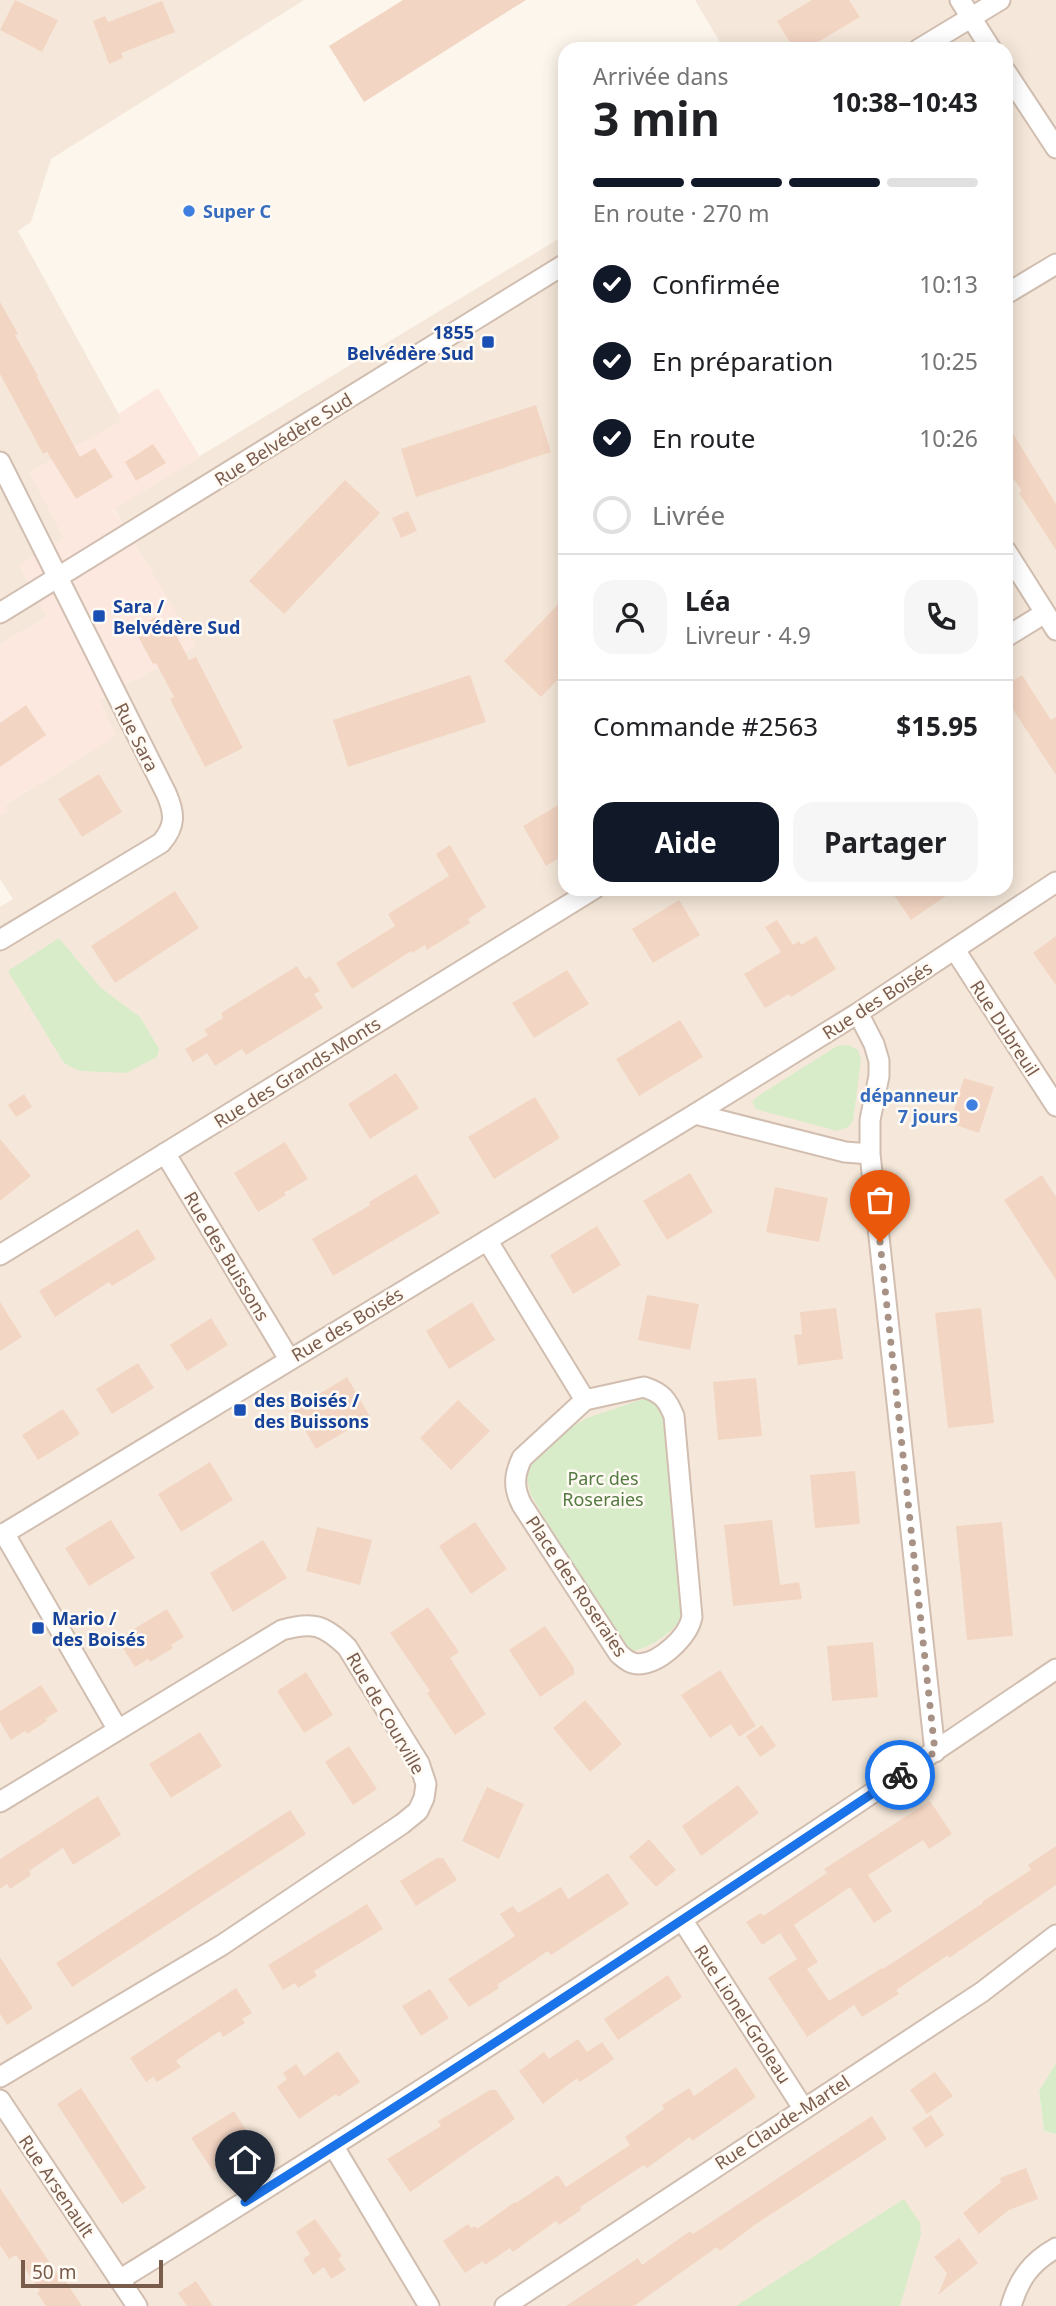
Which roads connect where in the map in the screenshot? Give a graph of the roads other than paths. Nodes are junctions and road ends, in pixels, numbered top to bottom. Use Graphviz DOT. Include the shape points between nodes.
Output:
graph roads {
  1 [pos="960,0"];
  2 [pos="1000,0"];
  3 [pos="971,18"];
  4 [pos="931,42"];
  5 [pos="986,42"];
  6 [pos="1013,83"];
  7 [pos="1056,148"];
  8 [pos="1056,264"];
  9 [pos="558,268"];
  10 [pos="1013,290"];
  11 [pos="0,462"];
  12 [pos="1013,562"];
  13 [pos="57,578"];
  14 [pos="0,613"];
  15 [pos="1045,613"];
  16 [pos="1056,630"];
  17 [pos="1013,633"];
  18 [pos="1056,882"];
  19 [pos="583,896"];
  20 [pos="0,940"];
  21 [pos="955,950"];
  22 [pos="858,1013"];
  23 [pos="1056,1106"];
  24 [pos="695,1114"];
  25 [pos="165,1153"];
  26 [pos="870,1154"];
  27 [pos="486,1240"];
  28 [pos="0,1255"];
  29 [pos="289,1359"];
  30 [pos="585,1400"];
  31 [pos="2,1534"];
  32 [pos="1056,1669"];
  33 [pos="118,1730"];
  34 [pos="935,1752"];
  35 [pos="0,1802"];
  36 [pos="683,1921"];
  37 [pos="1056,1935"];
  38 [pos="0,2077"];
  39 [pos="0,2100"];
  40 [pos="803,2108"];
  41 [pos="334,2147"];
  42 [pos="1056,2248"];
  43 [pos="119,2280"];
  44 [pos="136,2306"];
  45 [pos="429,2306"];
  46 [pos="505,2306"];
  47 [pos="1011,2306"];
  1 -- 3 [label="street"];
  2 -- 3 [label="street"];
  3 -- 4 [label="street"];
  3 -- 5 [label="street"];
  6 -- 7 [label="street"];
  8 -- 10 [label="street"];
  9 -- 13 [label="street, Rue Belvédère Sud"];
  11 -- 13 [label="street, Rue Sara"];
  12 -- 15 [label="street"];
  13 -- 14 [label="street, Rue Belvédère Sud"];
  13 -- 20 [label="street, Rue Sara" via="166,793 173,824 161,843"];
  15 -- 16 [label="street"];
  15 -- 17 [label="street"];
  18 -- 21 [label="street, Rue des Boisés"];
  19 -- 25 [label="street, Rue des Grands-Monts"];
  21 -- 22 [label="street, Rue des Boisés"];
  21 -- 23 [label="street, Rue Dubreuil"];
  22 -- 24 [label="street, Rue des Boisés"];
  22 -- 26 [label="street" via="878,1061"];
  24 -- 26 [label="street" via="845,1152"];
  24 -- 27 [label="street, Rue des Boisés"];
  25 -- 28 [label="street, Rue des Grands-Monts"];
  25 -- 29 [label="street, Rue des Buissons"];
  26 -- 34 [label="street"];
  27 -- 29 [label="street, Rue des Boisés"];
  27 -- 30 [label="street"];
  29 -- 31 [label="street, Rue des Boisés"];
  30 -- 30 [label="street, Place des Roseraies" via="522,1458 516,1471 517,1495 619,1654 634,1663 650,1661 682,1637 692,1617 674,1416 666,1398 644,1387"];
  31 -- 33 [label="street"];
  32 -- 34 [label="street"];
  33 -- 35 [label="street, Rue de Courville"];
  33 -- 38 [label="street, Rue de Courville" via="282,1630 317,1626 347,1647 419,1763 426,1784 424,1798 418,1811 402,1824 222,1945"];
  34 -- 36 [label="street"];
  36 -- 40 [label="street, Rue Lionel-Groleau"];
  36 -- 41 [label="street"];
  37 -- 40 [label="street, Rue Claude-Martel" via="982,1992"];
  39 -- 43 [label="street, Rue Arsenault"];
  40 -- 46 [label="street, Rue Claude-Martel"];
  41 -- 43 [label="street"];
  41 -- 45 [label="street"];
  42 -- 47 [label="street" via="1026,2271"];
  43 -- 44 [label="street, Rue Arsenault"];
}
